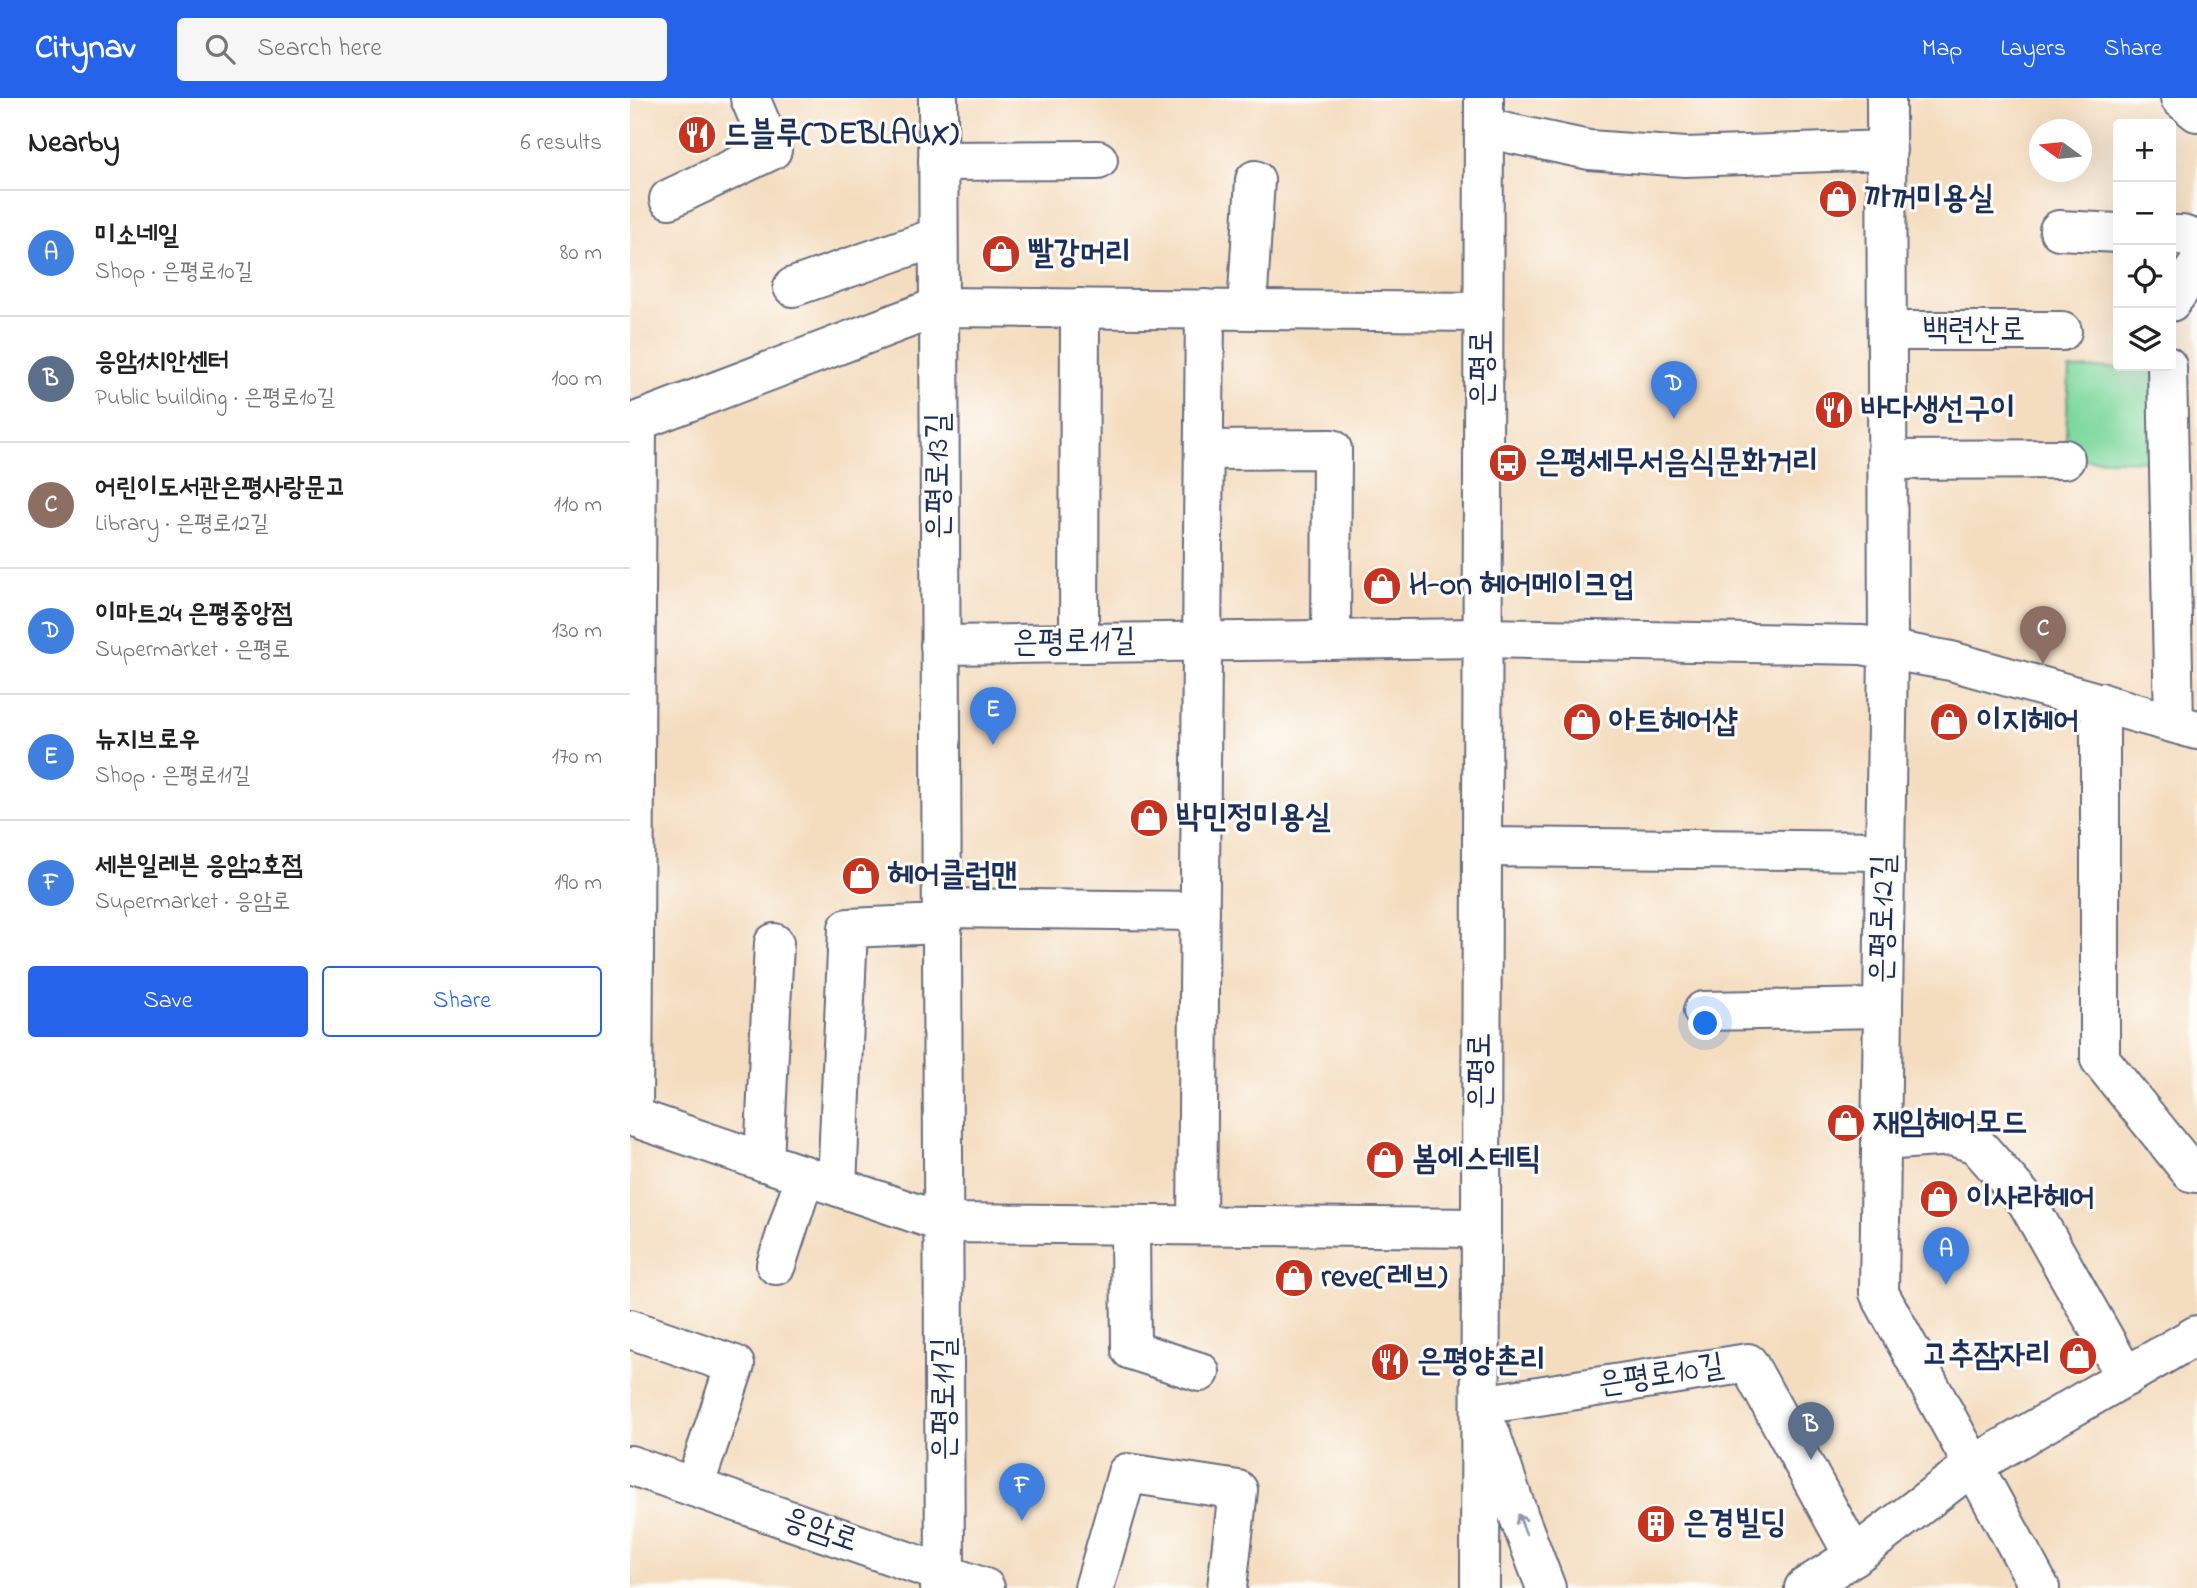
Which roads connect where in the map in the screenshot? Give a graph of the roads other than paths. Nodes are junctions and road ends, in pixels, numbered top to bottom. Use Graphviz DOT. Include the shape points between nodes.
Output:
graph roads {
  1 [pos="750,98"];
  2 [pos="938,98"];
  3 [pos="1886,98"];
  4 [pos="2180,98"];
  5 [pos="2197,112"];
  6 [pos="1484,113"];
  7 [pos="1887,150"];
  8 [pos="1098,160"];
  9 [pos="938,161"];
  10 [pos="1255,180"];
  11 [pos="669,200"];
  12 [pos="2059,230"];
  13 [pos="2113,233"];
  14 [pos="2176,235"];
  15 [pos="938,237"];
  16 [pos="2197,240"];
  17 [pos="2197,267"];
  18 [pos="793,287"];
  19 [pos="2176,295"];
  20 [pos="938,307"];
  21 [pos="1080,308"];
  22 [pos="1205,309"];
  23 [pos="1247,309"];
  24 [pos="1484,312"];
  25 [pos="1887,331"];
  26 [pos="2062,331"];
  27 [pos="2197,362"];
  28 [pos="2176,365"];
  29 [pos="2167,371"];
  30 [pos="633,423"];
  31 [pos="1204,450"];
  32 [pos="2065,459"];
  33 [pos="1888,460"];
  34 [pos="1482,638"];
  35 [pos="1331,640"];
  36 [pos="1203,641"];
  37 [pos="1079,643"];
  38 [pos="940,645"];
  39 [pos="1888,650"];
  40 [pos="2100,702"];
  41 [pos="2185,726"];
  42 [pos="1482,847"];
  43 [pos="1885,851"];
  44 [pos="1200,911"];
  45 [pos="942,916"];
  46 [pos="774,943"];
  47 [pos="1883,1008"];
  48 [pos="1703,1011"];
  49 [pos="632,1117"];
  50 [pos="1881,1141"];
  51 [pos="764,1162"];
  52 [pos="2197,1173"];
  53 [pos="821,1181"];
  54 [pos="944,1223"];
  55 [pos="1130,1225"];
  56 [pos="1197,1225"];
  57 [pos="1481,1228"];
  58 [pos="776,1265"];
  59 [pos="630,1329"];
  60 [pos="2197,1335"];
  61 [pos="1200,1372"];
  62 [pos="2126,1377"];
  63 [pos="1481,1405"];
  64 [pos="630,1465"];
  65 [pos="1972,1466"];
  66 [pos="694,1487"];
  67 [pos="1854,1556"];
  68 [pos="943,1581"];
  69 [pos="985,1588"];
  70 [pos="1094,1588"];
  71 [pos="1227,1588"];
  72 [pos="1480,1588"];
  73 [pos="1546,1588"];
  74 [pos="1804,1588"];
  75 [pos="2040,1588"];
  1 -- 11 [label="street" via="772,150"];
  2 -- 9 [label="street, 은평로13길"];
  3 -- 7 [label="street, 백련산로"];
  4 -- 5 [label="street"];
  6 -- 7 [label="street" via="1589,150 1685,157"];
  6 -- 24 [label="street, 은평로"];
  7 -- 25 [label="street, 백련산로"];
  8 -- 9 [label="street"];
  9 -- 15 [label="street, 은평로13길"];
  10 -- 23 [label="street"];
  12 -- 13 [label="street"];
  14 -- 16 [label="street"];
  15 -- 18 [label="street"];
  15 -- 20 [label="street, 은평로13길"];
  17 -- 19 [label="street"];
  20 -- 21 [label="street"];
  20 -- 30 [label="street"];
  20 -- 38 [label="street, 은평로13길"];
  21 -- 22 [label="street"];
  21 -- 37 [label="street"];
  22 -- 23 [label="street"];
  22 -- 31 [label="street"];
  23 -- 24 [label="street"];
  24 -- 34 [label="street, 은평로"];
  25 -- 26 [label="street, 백련산로"];
  25 -- 33 [label="street, 백련산로"];
  27 -- 28 [label="street"];
  29 -- 41 [label="street"];
  30 -- 49 [label="street"];
  31 -- 35 [label="street" via="1332,449"];
  31 -- 36 [label="street"];
  32 -- 33 [label="street"];
  33 -- 39 [label="street, 은평로12길"];
  34 -- 35 [label="street"];
  34 -- 39 [label="street" via="1862,645"];
  34 -- 42 [label="street, 은평로"];
  35 -- 36 [label="street, 은평로11길"];
  36 -- 37 [label="street, 은평로11길"];
  36 -- 44 [label="street"];
  37 -- 38 [label="street, 은평로11길"];
  38 -- 45 [label="street, 은평로11길"];
  39 -- 40 [label="street" via="1951,661"];
  39 -- 43 [label="street, 은평로12길"];
  40 -- 41 [label="street"];
  40 -- 52 [label="street" via="2100,1059 2191,1172"];
  42 -- 43 [label="street"];
  42 -- 57 [label="street, 은평로"];
  43 -- 47 [label="street, 은평로12길"];
  44 -- 45 [label="street"];
  44 -- 56 [label="street"];
  45 -- 53 [label="street" via="848,928"];
  45 -- 54 [label="street, 은평로11길"];
  46 -- 51 [label="street"];
  47 -- 48 [label="street, 은평로12길"];
  47 -- 50 [label="street"];
  49 -- 51 [label="street"];
  50 -- 62 [label="street" via="1952,1136 1976,1144 2027,1202"];
  50 -- 65 [label="street" via="1879,1293"];
  51 -- 53 [label="street"];
  53 -- 54 [label="street"];
  53 -- 58 [label="street"];
  54 -- 55 [label="street"];
  54 -- 68 [label="street, 은평로11길"];
  55 -- 56 [label="street"];
  55 -- 61 [label="street" via="1132,1350"];
  56 -- 57 [label="street"];
  57 -- 63 [label="street, 은평로"];
  59 -- 66 [label="street" via="735,1366"];
  60 -- 62 [label="street"];
  62 -- 65 [label="street"];
  63 -- 67 [label="street, 은평로10길" via="1748,1363"];
  63 -- 72 [label="street, 은평로"];
  73 -- 63 [label="street, one-way"];
  64 -- 66 [label="street, 응암로"];
  65 -- 67 [label="street"];
  65 -- 75 [label="street"];
  66 -- 68 [label="street, 응암로"];
  67 -- 74 [label="street"];
  68 -- 69 [label="street, 응암로"];
  70 -- 71 [label="street" via="1127,1473 1238,1490"];
}
